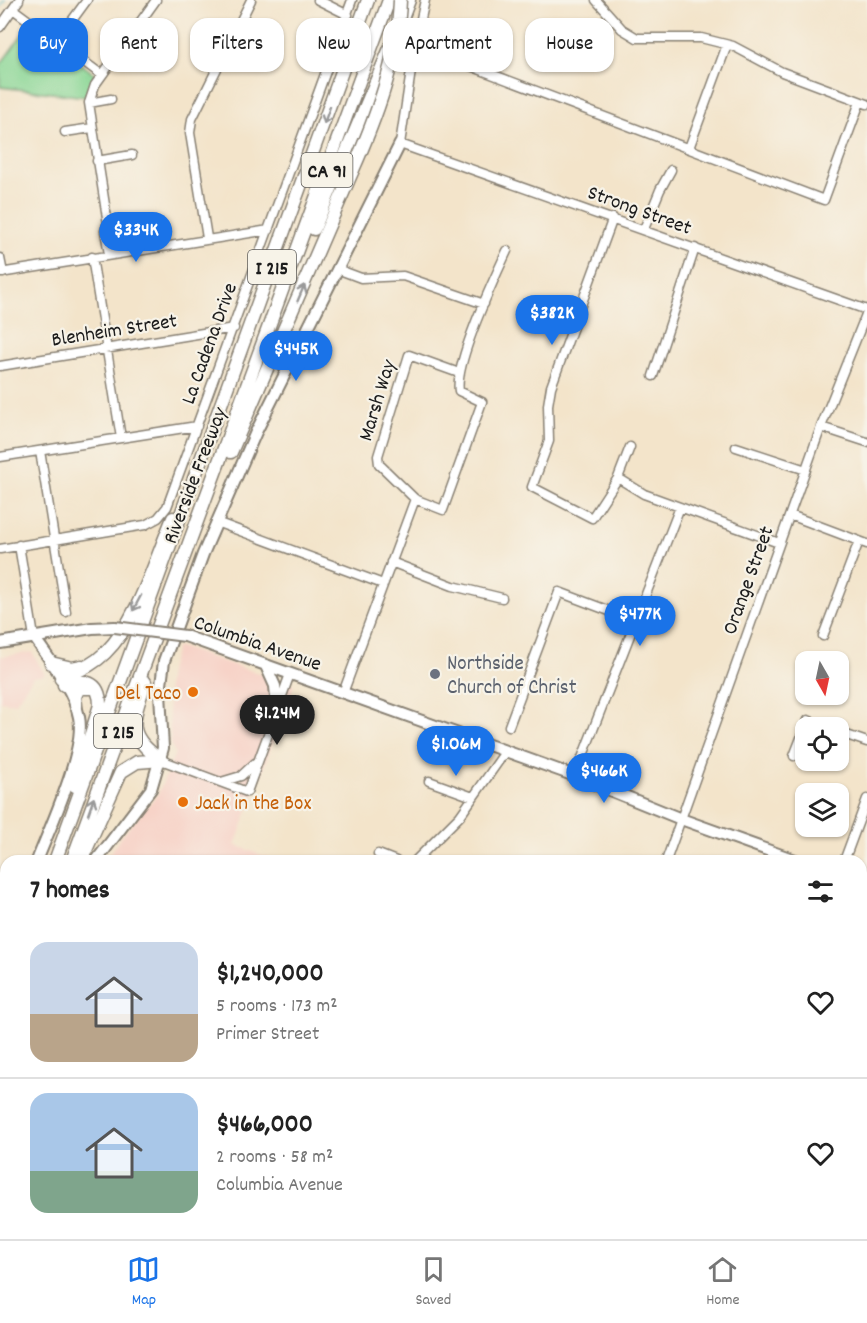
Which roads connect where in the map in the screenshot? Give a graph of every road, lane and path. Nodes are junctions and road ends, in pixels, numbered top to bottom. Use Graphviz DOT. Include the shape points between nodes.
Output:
graph roads {
  1 [pos="20,0"];
  2 [pos="87,0"];
  3 [pos="156,0"];
  4 [pos="251,0"];
  5 [pos="318,0"];
  6 [pos="352,0"];
  7 [pos="363,0"];
  8 [pos="368,0"];
  9 [pos="389,0"];
  10 [pos="400,0"];
  11 [pos="409,0"];
  12 [pos="426,0"];
  13 [pos="596,0"];
  14 [pos="13,9"];
  15 [pos="348,15"];
  16 [pos="25,18"];
  17 [pos="74,18"];
  18 [pos="358,18"];
  19 [pos="361,18"];
  20 [pos="422,18"];
  21 [pos="0,27"];
  22 [pos="727,45"];
  23 [pos="88,65"];
  24 [pos="342,72"];
  25 [pos="411,72"];
  26 [pos="487,72"];
  27 [pos="102,75"];
  28 [pos="111,99"];
  29 [pos="89,103"];
  30 [pos="864,103"];
  31 [pos="92,128"];
  32 [pos="65,132"];
  33 [pos="400,144"];
  34 [pos="689,148"];
  35 [pos="132,155"];
  36 [pos="97,161"];
  37 [pos="671,170"];
  38 [pos="613,218"];
  39 [pos="644,229"];
  40 [pos="269,230"];
  41 [pos="207,238"];
  42 [pos="695,248"];
  43 [pos="507,252"];
  44 [pos="112,254"];
  45 [pos="92,257"];
  46 [pos="0,258"];
  47 [pos="337,269"];
  48 [pos="1,273"];
  49 [pos="484,304"];
  50 [pos="867,311"];
  51 [pos="234,328"];
  52 [pos="266,340"];
  53 [pos="107,348"];
  54 [pos="0,366"];
  55 [pos="459,373"];
  56 [pos="653,376"];
  57 [pos="197,426"];
  58 [pos="821,427"];
  59 [pos="122,438"];
  60 [pos="867,442"];
  61 [pos="630,447"];
  62 [pos="736,447"];
  63 [pos="40,451"];
  64 [pos="0,457"];
  65 [pos="806,470"];
  66 [pos="197,475"];
  67 [pos="618,478"];
  68 [pos="415,499"];
  69 [pos="680,507"];
  70 [pos="789,515"];
  71 [pos="216,522"];
  72 [pos="55,540"];
  73 [pos="779,543"];
  74 [pos="863,543"];
  75 [pos="19,545"];
  76 [pos="0,549"];
  77 [pos="184,557"];
  78 [pos="392,562"];
  79 [pos="383,584"];
  80 [pos="502,598"];
  81 [pos="168,603"];
  82 [pos="66,612"];
  83 [pos="636,621"];
  84 [pos="823,636"];
  85 [pos="34,637"];
  86 [pos="0,643"];
  87 [pos="51,663"];
  88 [pos="92,663"];
  89 [pos="266,666"];
  90 [pos="290,674"];
  91 [pos="63,682"];
  92 [pos="99,692"];
  93 [pos="343,693"];
  94 [pos="76,706"];
  95 [pos="277,708"];
  96 [pos="509,726"];
  97 [pos="849,736"];
  98 [pos="867,742"];
  99 [pos="505,752"];
  100 [pos="259,758"];
  101 [pos="161,760"];
  102 [pos="575,776"];
  103 [pos="429,781"];
  104 [pos="221,782"];
  105 [pos="473,797"];
  106 [pos="867,799"];
  107 [pos="681,819"];
  108 [pos="69,823"];
  109 [pos="40,855"];
  110 [pos="57,855"];
  111 [pos="74,855"];
  112 [pos="84,855"];
  113 [pos="101,855"];
  114 [pos="421,855"];
  115 [pos="668,855"];
  116 [pos="781,855"];
  117 [pos="846,855"];
  1 -- 14 [label="street"];
  2 -- 17 [label="street"];
  3 -- 27 [label="street"];
  4 -- 41 [label="street" via="192,119 190,133"];
  5 -- 15 [label="street"];
  6 -- 15 [label="street, La Cadena Drive"];
  7 -- 18 [label="highway, I 215"];
  8 -- 19 [label="highway, Riverside Freeway"];
  9 -- 52 [label="highway, Riverside Freeway / CA 91"];
  77 -- 10 [label="highway, I 215, one-way, bridge" via="281,340 385,87"];
  11 -- 52 [label="highway"];
  12 -- 20 [label="street"];
  13 -- 22 [label="street" via="622,29 637,38 701,38"];
  14 -- 16 [label="street"];
  14 -- 21 [label="street"];
  15 -- 40 [label="street, La Cadena Drive"];
  22 -- 30 [label="street" via="782,72"];
  22 -- 34 [label="street"];
  23 -- 27 [label="street"];
  24 -- 66 [label="highway, Riverside Freeway / I 215, one-way"];
  25 -- 33 [label="street"];
  26 -- 34 [label="street"];
  27 -- 29 [label="street"];
  28 -- 29 [label="street"];
  29 -- 31 [label="street"];
  30 -- 34 [label="street" via="824,200"];
  31 -- 32 [label="street"];
  31 -- 36 [label="street"];
  33 -- 38 [label="street, Strong Street"];
  33 -- 47 [label="main road"];
  35 -- 36 [label="street"];
  36 -- 44 [label="street" via="108,224 105,231"];
  37 -- 39 [label="street"];
  38 -- 39 [label="street, Strong Street"];
  38 -- 67 [label="street" via="551,387 549,441 532,487 592,518"];
  39 -- 42 [label="street, Strong Street"];
  40 -- 41 [label="street"];
  40 -- 51 [label="street, La Cadena Drive"];
  41 -- 44 [label="street"];
  42 -- 50 [label="street, Strong Street"];
  42 -- 56 [label="street"];
  43 -- 49 [label="street"];
  44 -- 45 [label="street"];
  45 -- 48 [label="street"];
  45 -- 53 [label="street"];
  46 -- 48 [label="street"];
  47 -- 49 [label="street" via="361,278 403,276"];
  47 -- 71 [label="main road"];
  49 -- 55 [label="street"];
  50 -- 58 [label="street, Orange Street"];
  51 -- 53 [label="street, Blenheim Street"];
  51 -- 57 [label="street, La Cadena Drive"];
  52 -- 77 [label="highway, Riverside Freeway / CA 91"];
  53 -- 54 [label="street, Blenheim Street"];
  53 -- 59 [label="street"];
  55 -- 68 [label="street, Marsh Way" via="459,391 482,402 443,510"];
  55 -- 68 [label="street, Marsh Way" via="408,355 378,456 379,464"];
  57 -- 59 [label="street"];
  57 -- 72 [label="street, La Cadena Drive" via="167,507 150,523"];
  58 -- 60 [label="street"];
  58 -- 65 [label="street, Orange Street"];
  59 -- 63 [label="street"];
  61 -- 67 [label="street"];
  62 -- 65 [label="street"];
  63 -- 64 [label="street"];
  63 -- 72 [label="street"];
  65 -- 70 [label="street, Orange Street"];
  66 -- 88 [label="highway, one-way" via="178,506 143,592 119,637"];
  66 -- 108 [label="highway, Riverside Freeway / I 215"];
  67 -- 69 [label="street" via="644,494"];
  68 -- 78 [label="street"];
  69 -- 73 [label="street"];
  69 -- 83 [label="street"];
  70 -- 73 [label="street, Orange Street"];
  70 -- 74 [label="street"];
  71 -- 79 [label="street"];
  71 -- 101 [label="main road" via="164,661 160,693"];
  72 -- 75 [label="street"];
  72 -- 82 [label="street"];
  73 -- 107 [label="street, Orange Street"];
  74 -- 84 [label="street"];
  75 -- 76 [label="street"];
  75 -- 85 [label="street"];
  77 -- 81 [label="highway, Riverside Freeway / I 215"];
  78 -- 79 [label="street"];
  78 -- 80 [label="street" via="453,586"];
  79 -- 93 [label="street"];
  81 -- 101 [label="highway" via="167,620 134,724 138,741"];
  111 -- 81 [label="highway, Riverside Freeway / I 215, one-way"];
  83 -- 96 [label="street" via="559,592"];
  83 -- 102 [label="street"];
  85 -- 86 [label="main road, Columbia Avenue"];
  85 -- 87 [label="main road"];
  85 -- 89 [label="main road, Columbia Avenue, bridge" via="115,627 185,636"];
  87 -- 88 [label="highway" via="72,668"];
  87 -- 91 [label="main road"];
  88 -- 91 [label="highway"];
  89 -- 90 [label="main road, Columbia Avenue"];
  89 -- 95 [label="main road" via="275,686"];
  90 -- 93 [label="main road, Columbia Avenue"];
  90 -- 95 [label="street"];
  91 -- 92 [label="highway" via="85,680 92,682"];
  91 -- 94 [label="main road"];
  92 -- 94 [label="highway" via="82,686 76,692"];
  92 -- 108 [label="highway" via="100,705 74,790"];
  93 -- 99 [label="main road, Columbia Avenue"];
  94 -- 109 [label="main road" via="80,724 78,748"];
  95 -- 100 [label="street"];
  97 -- 98 [label="street"];
  99 -- 102 [label="main road, Columbia Avenue"];
  99 -- 105 [label="street"];
  100 -- 104 [label="street" via="241,776"];
  100 -- 104 [label="street" via="247,792"];
  101 -- 104 [label="street"];
  101 -- 112 [label="highway" via="137,762 121,772"];
  101 -- 113 [label="main road" via="151,789"];
  102 -- 107 [label="main road, Columbia Avenue"];
  103 -- 105 [label="street"];
  105 -- 114 [label="street" via="460,816"];
  106 -- 117 [label="street"];
  107 -- 115 [label="street, Orange Street"];
  107 -- 116 [label="main road, Columbia Avenue"];
  108 -- 110 [label="highway, Riverside Freeway / I 215"];
}
